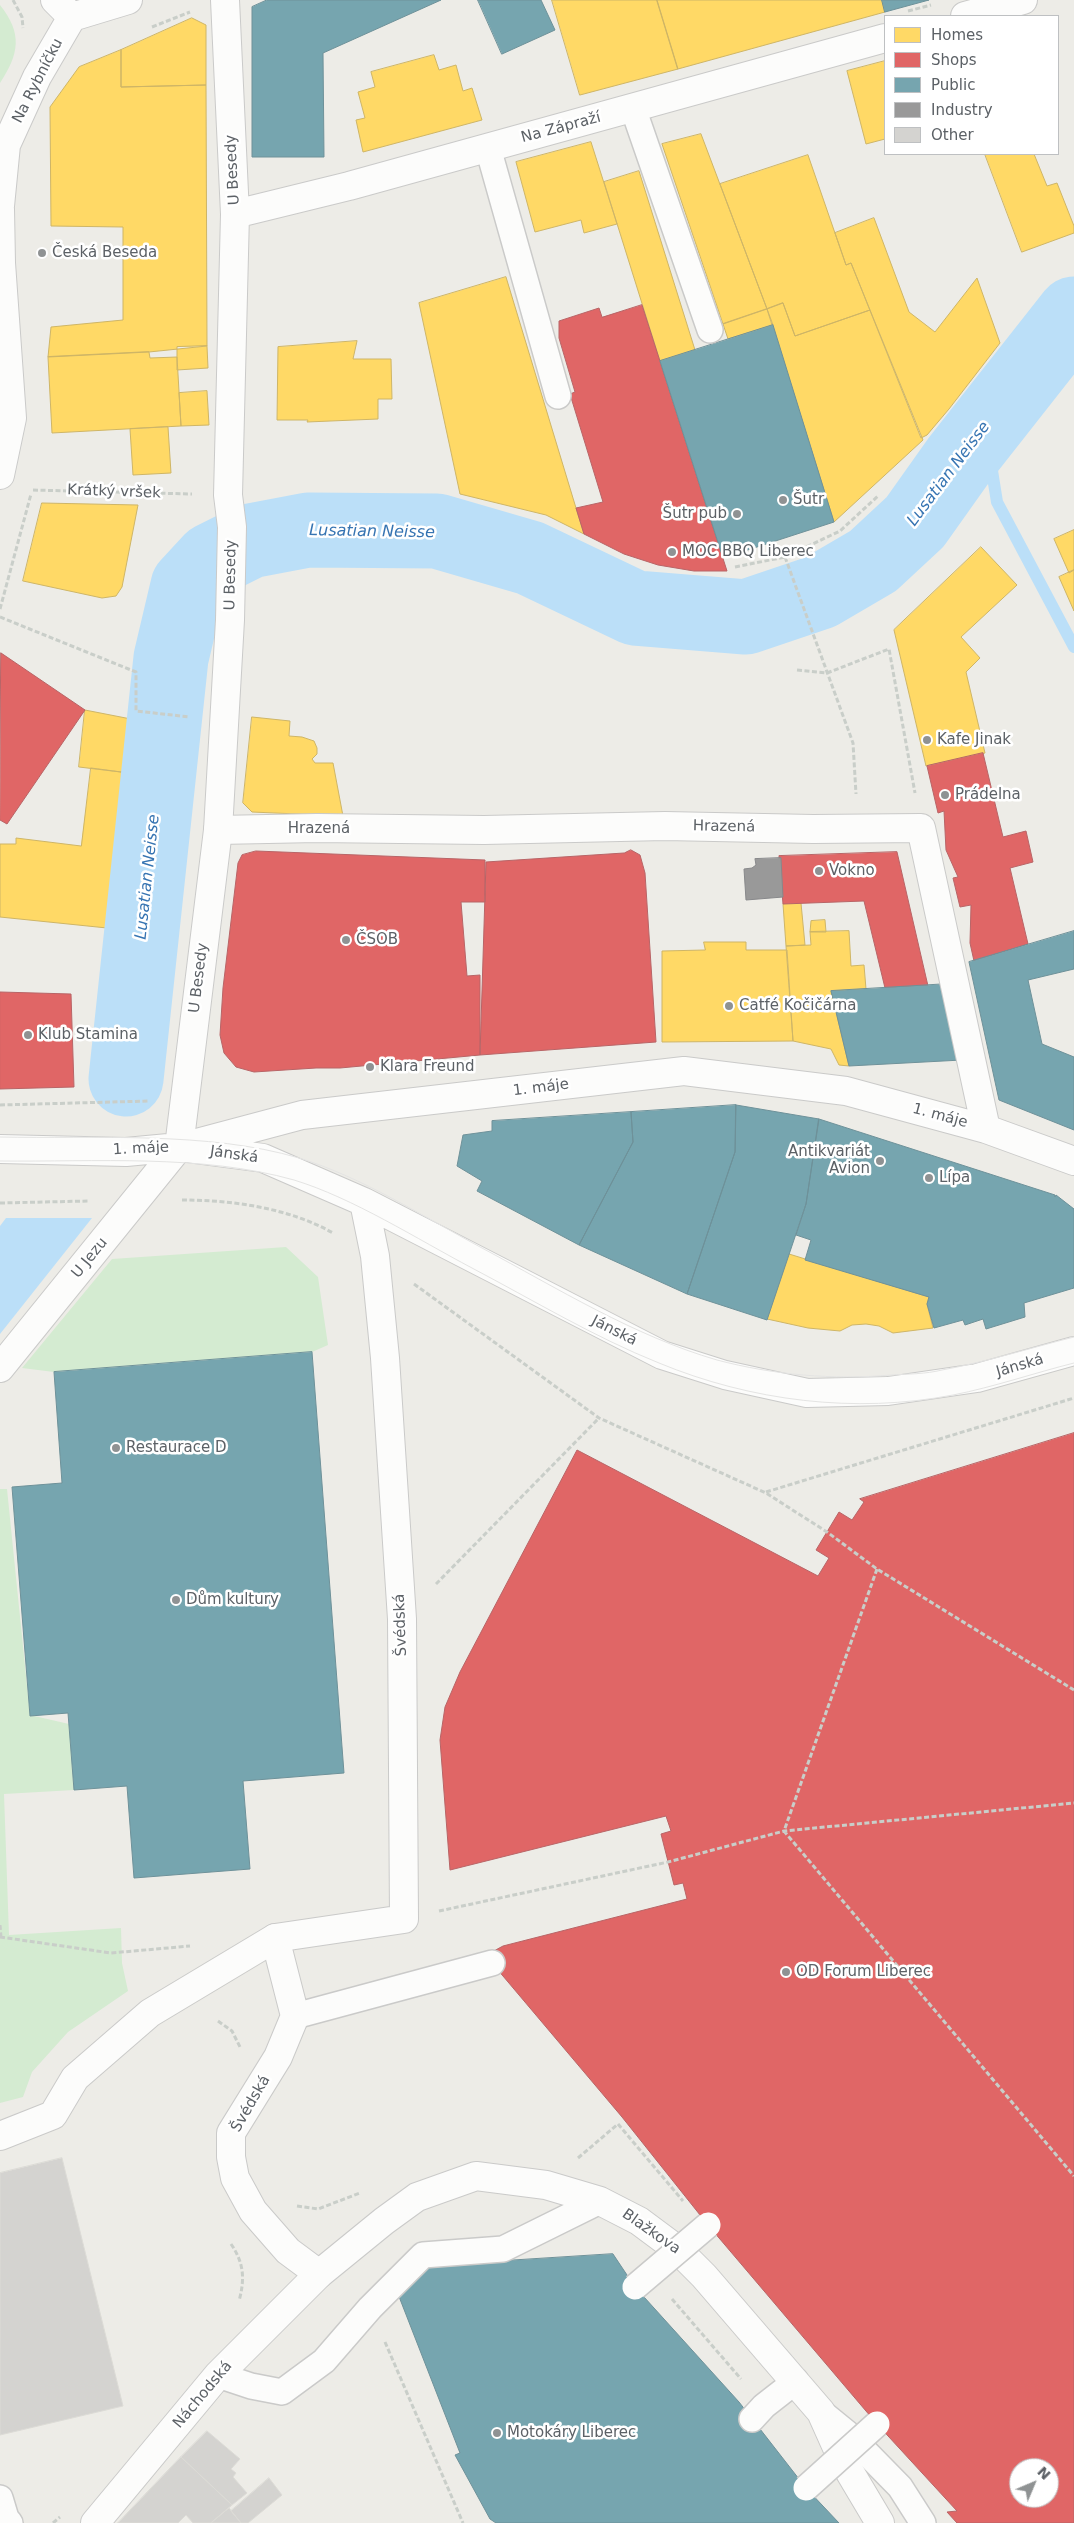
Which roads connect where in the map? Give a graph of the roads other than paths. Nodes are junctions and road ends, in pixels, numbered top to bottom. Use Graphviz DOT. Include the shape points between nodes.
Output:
graph roads {
  1 [pos="128,0"];
  2 [pos="224,0"];
  3 [pos="1024,0"];
  4 [pos="64,9"];
  5 [pos="969,15"];
  6 [pos="884,38"];
  7 [pos="633,108"];
  8 [pos="488,148"];
  9 [pos="0,208"];
  10 [pos="235,214"];
  11 [pos="710,330"];
  12 [pos="558,396"];
  13 [pos="0,475"];
  14 [pos="218,830"];
  15 [pos="986,1129"];
  16 [pos="179,1147"];
  17 [pos="0,1150"];
  18 [pos="1074,1162"];
  19 [pos="364,1202"];
  20 [pos="1074,1351"];
  21 [pos="0,1368"];
  22 [pos="275,1938"];
  23 [pos="492,1963"];
  24 [pos="295,2016"];
  25 [pos="0,2136"];
  26 [pos="600,2201"];
  27 [pos="708,2225"];
  28 [pos="319,2274"];
  29 [pos="635,2287"];
  30 [pos="218,2375"];
  31 [pos="796,2381"];
  32 [pos="758,2412"];
  33 [pos="821,2412"];
  34 [pos="877,2424"];
  35 [pos="806,2488"];
  36 [pos="0,2498"];
  37 [pos="10,2523"];
  38 [pos="95,2523"];
  39 [pos="880,2523"];
  40 [pos="923,2523"];
  1 -- 4 [label="street"];
  2 -- 10 [label="street, U Besedy"];
  3 -- 5 [label="street"];
  4 -- 9 [label="street, Na Rybníčku" via="6,145"];
  6 -- 7 [label="street, Na Zápraží"];
  7 -- 8 [label="street, Na Zápraží"];
  7 -- 11 [label="lane"];
  8 -- 10 [label="street, Na Zápraží"];
  8 -- 12 [label="lane"];
  9 -- 13 [label="street, Na Rybníčku" via="12,418"];
  10 -- 14 [label="street, U Besedy" via="228,495 232,528 230,620"];
  14 -- 15 [label="street, Hrazená" via="665,826 921,828"];
  14 -- 16 [label="street, U Besedy"];
  15 -- 16 [label="street, 1. máje" via="846,1091 684,1071 302,1116"];
  15 -- 18 [label="street, 1. máje"];
  16 -- 17 [label="street, 1. máje" via="126,1152"];
  16 -- 19 [label="street, Jánská" via="263,1158"];
  16 -- 21 [label="street, U Jezu"];
  19 -- 20 [label="street, Jánská" via="662,1355 725,1375 806,1393 888,1391 977,1378"];
  19 -- 22 [label="street, Švédská" via="375,1256 385,1358 402,1619 404,1918"];
  22 -- 24 [label="street"];
  22 -- 25 [label="street" via="150,2013 75,2078 53,2114"];
  23 -- 24 [label="lane"];
  24 -- 28 [label="street, Švédská" via="278,2057 232,2133 231,2157 235,2178 253,2211 288,2251"];
  26 -- 28 [label="street, Blažkova" via="546,2186 476,2176 418,2197"];
  26 -- 30 [label="lane" via="503,2249 424,2255 370,2308 324,2361 282,2392"];
  26 -- 31 [label="street, Blažkova" via="638,2221 688,2259"];
  27 -- 29 [label="lane, bridge"];
  28 -- 30 [label="street, Náchodská"];
  30 -- 38 [label="street, Náchodská"];
  31 -- 32 [label="lane"];
  31 -- 33 [label="street, Blažkova"];
  33 -- 39 [label="street, Blažkova" via="842,2460"];
  33 -- 40 [label="lane" via="900,2486"];
  34 -- 35 [label="lane, bridge"];
  36 -- 37 [label="lane"];
}
